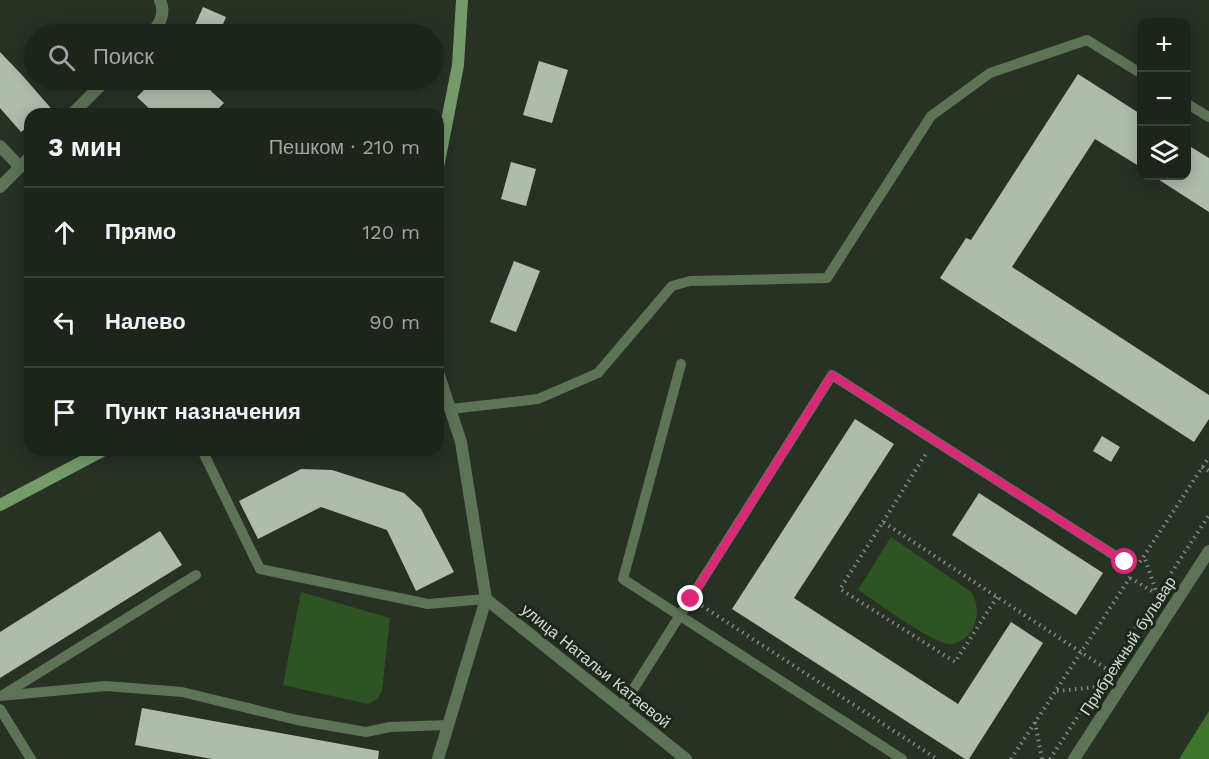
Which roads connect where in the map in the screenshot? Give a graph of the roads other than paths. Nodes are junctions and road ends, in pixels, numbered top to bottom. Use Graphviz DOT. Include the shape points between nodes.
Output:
graph roads {
  1 [pos="160,0"];
  2 [pos="462,0"];
  3 [pos="160,24"];
  4 [pos="1137,72"];
  5 [pos="96,90"];
  6 [pos="1191,106"];
  7 [pos="78,108"];
  8 [pos="1209,117"];
  9 [pos="444,136"];
  10 [pos="0,146"];
  11 [pos="24,163"];
  12 [pos="20,167"];
  13 [pos="0,187"];
  14 [pos="681,364"];
  15 [pos="444,390"];
  16 [pos="450,409"];
  17 [pos="93,456"];
  18 [pos="205,456"];
  19 [pos="0,505"];
  20 [pos="1209,551"];
  21 [pos="1125,562"];
  22 [pos="196,575"];
  23 [pos="486,599"];
  24 [pos="681,616"];
  25 [pos="0,696"];
  26 [pos="622,707"];
  27 [pos="0,709"];
  28 [pos="448,725"];
  29 [pos="31,759"];
  30 [pos="438,759"];
  31 [pos="686,759"];
  32 [pos="902,759"];
  33 [pos="1074,759"];
  1 -- 3 [label="street"];
  2 -- 9 [label="main road" via="458,65"];
  4 -- 16 [label="lane" via="1087,40 990,73 931,116 827,278 690,281 672,286 598,373 538,399"];
  5 -- 7 [label="street"];
  6 -- 8 [label="lane"];
  10 -- 12 [label="street"];
  11 -- 12 [label="street"];
  12 -- 13 [label="street"];
  14 -- 24 [label="lane" via="623,579"];
  15 -- 16 [label="street"];
  16 -- 23 [label="street" via="461,442"];
  17 -- 19 [label="main road"];
  18 -- 23 [label="lane" via="260,569 428,604"];
  20 -- 33 [label="street, Прибрежный бульвар"];
  21 -- 24 [label="lane" via="832,375"];
  22 -- 25 [label="lane"];
  23 -- 26 [label="street, улица Натальи Катаевой"];
  23 -- 28 [label="street"];
  24 -- 26 [label="lane"];
  24 -- 32 [label="lane"];
  25 -- 28 [label="lane" via="106,686 182,692 366,732"];
  26 -- 31 [label="street, улица Натальи Катаевой"];
  27 -- 29 [label="lane"];
  28 -- 30 [label="street"];
}
